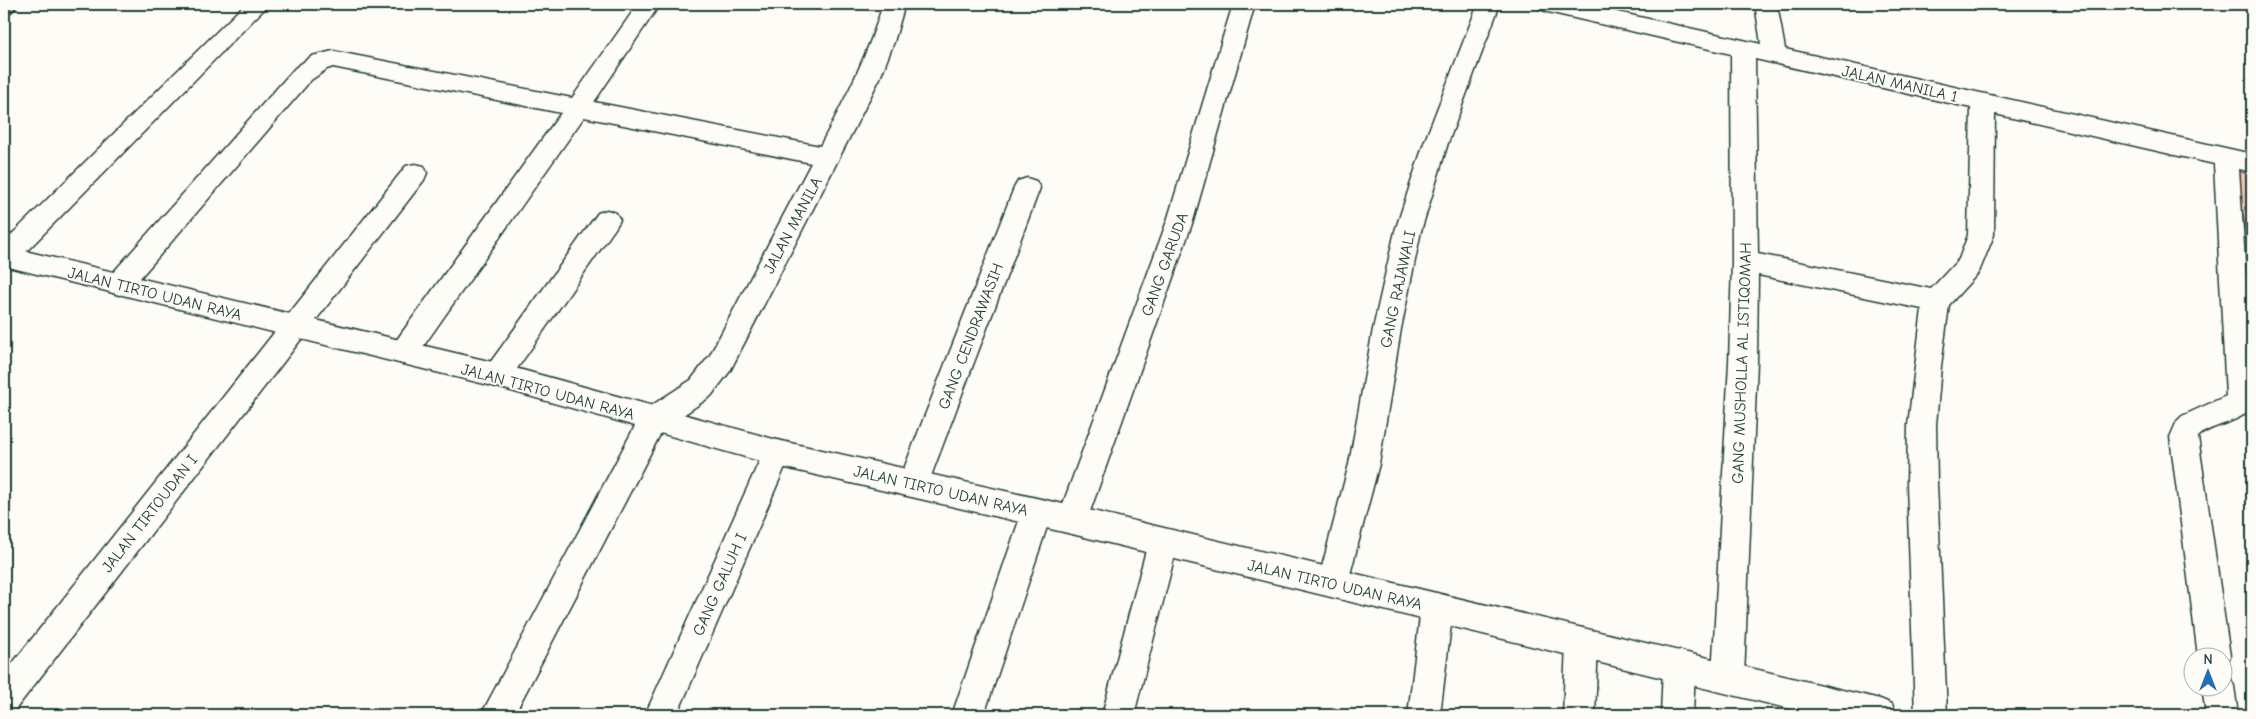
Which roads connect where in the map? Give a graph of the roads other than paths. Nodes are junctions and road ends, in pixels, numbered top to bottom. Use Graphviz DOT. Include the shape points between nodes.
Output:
graph roads {
  1 [pos="11,4"];
  2 [pos="258,4"];
  3 [pos="649,4"];
  4 [pos="894,4"];
  5 [pos="1244,4"];
  6 [pos="1489,4"];
  7 [pos="1548,4"];
  8 [pos="1766,4"];
  9 [pos="4,10"];
  10 [pos="1743,49"];
  11 [pos="1774,55"];
  12 [pos="1983,102"];
  13 [pos="579,106"];
  14 [pos="827,157"];
  15 [pos="2239,160"];
  16 [pos="415,173"];
  17 [pos="1027,188"];
  18 [pos="607,220"];
  19 [pos="5,256"];
  20 [pos="1746,262"];
  21 [pos="119,284"];
  22 [pos="1936,301"];
  23 [pos="295,327"];
  24 [pos="403,353"];
  25 [pos="497,376"];
  26 [pos="653,420"];
  27 [pos="777,453"];
  28 [pos="913,484"];
  29 [pos="1037,512"];
  30 [pos="1072,520"];
  31 [pos="1163,543"];
  32 [pos="1333,582"];
  33 [pos="1437,608"];
  34 [pos="1582,643"];
  35 [pos="2213,646"];
  36 [pos="1679,666"];
  37 [pos="1728,677"];
  38 [pos="2219,696"];
  39 [pos="4,699"];
  40 [pos="1870,714"];
  41 [pos="497,715"];
  42 [pos="661,715"];
  43 [pos="968,715"];
  44 [pos="1118,715"];
  45 [pos="1424,715"];
  46 [pos="1579,715"];
  47 [pos="1677,715"];
  48 [pos="1931,715"];
  49 [pos="2222,715"];
  1 -- 9 [label="lane"];
  2 -- 19 [label="street"];
  3 -- 13 [label="street"];
  4 -- 14 [label="street, JALAN MANILA" via="868,78"];
  5 -- 30 [label="street, GANG GARUDA" via="1180,221"];
  6 -- 32 [label="street, GANG RAJAWALI" via="1436,144 1408,231 1364,464"];
  7 -- 10 [label="street, JALAN MANILA 1"];
  8 -- 11 [label="street"];
  10 -- 11 [label="street, JALAN MANILA 1"];
  10 -- 20 [label="street, GANG MUSHOLLA AL ISTIQOMAH"];
  11 -- 12 [label="street, JALAN MANILA 1"];
  12 -- 15 [label="street, JALAN MANILA 1"];
  12 -- 22 [label="street" via="1981,235 1970,264"];
  13 -- 14 [label="street"];
  13 -- 21 [label="street" via="352,61 333,59 320,62 304,74"];
  13 -- 24 [label="street"];
  14 -- 26 [label="street, JALAN MANILA" via="720,363 701,388"];
  15 -- 35 [label="street" via="2240,396 2238,403 2228,411 2191,425 2185,430 2184,437"];
  16 -- 23 [label="street, JALAN TIRTOUDAN I"];
  17 -- 28 [label="street, GANG CENDRAWASIH"];
  18 -- 25 [label="street"];
  19 -- 21 [label="street, JALAN TIRTO UDAN RAYA"];
  20 -- 22 [label="street"];
  20 -- 37 [label="street, GANG MUSHOLLA AL ISTIQOMAH"];
  21 -- 23 [label="street, JALAN TIRTO UDAN RAYA"];
  22 -- 48 [label="street" via="1926,366 1922,425"];
  23 -- 24 [label="street, JALAN TIRTO UDAN RAYA"];
  23 -- 39 [label="street, JALAN TIRTOUDAN I"];
  24 -- 25 [label="street, JALAN TIRTO UDAN RAYA"];
  25 -- 26 [label="street, JALAN TIRTO UDAN RAYA"];
  26 -- 27 [label="street, JALAN TIRTO UDAN RAYA"];
  26 -- 41 [label="street"];
  27 -- 28 [label="street, JALAN TIRTO UDAN RAYA"];
  27 -- 42 [label="street, GANG GALUH I"];
  28 -- 29 [label="street, JALAN TIRTO UDAN RAYA"];
  29 -- 30 [label="street, JALAN TIRTO UDAN RAYA"];
  29 -- 43 [label="street"];
  30 -- 31 [label="street, JALAN TIRTO UDAN RAYA"];
  31 -- 32 [label="street, JALAN TIRTO UDAN RAYA"];
  31 -- 44 [label="street"];
  32 -- 33 [label="street, JALAN TIRTO UDAN RAYA"];
  33 -- 34 [label="street, JALAN TIRTO UDAN RAYA"];
  33 -- 45 [label="street"];
  34 -- 36 [label="street, JALAN TIRTO UDAN RAYA"];
  34 -- 46 [label="street"];
  36 -- 37 [label="street, JALAN TIRTO UDAN RAYA"];
  36 -- 47 [label="street"];
  37 -- 40 [label="street, JALAN TIRTO UDAN RAYA"];
  38 -- 49 [label="street"];
}
